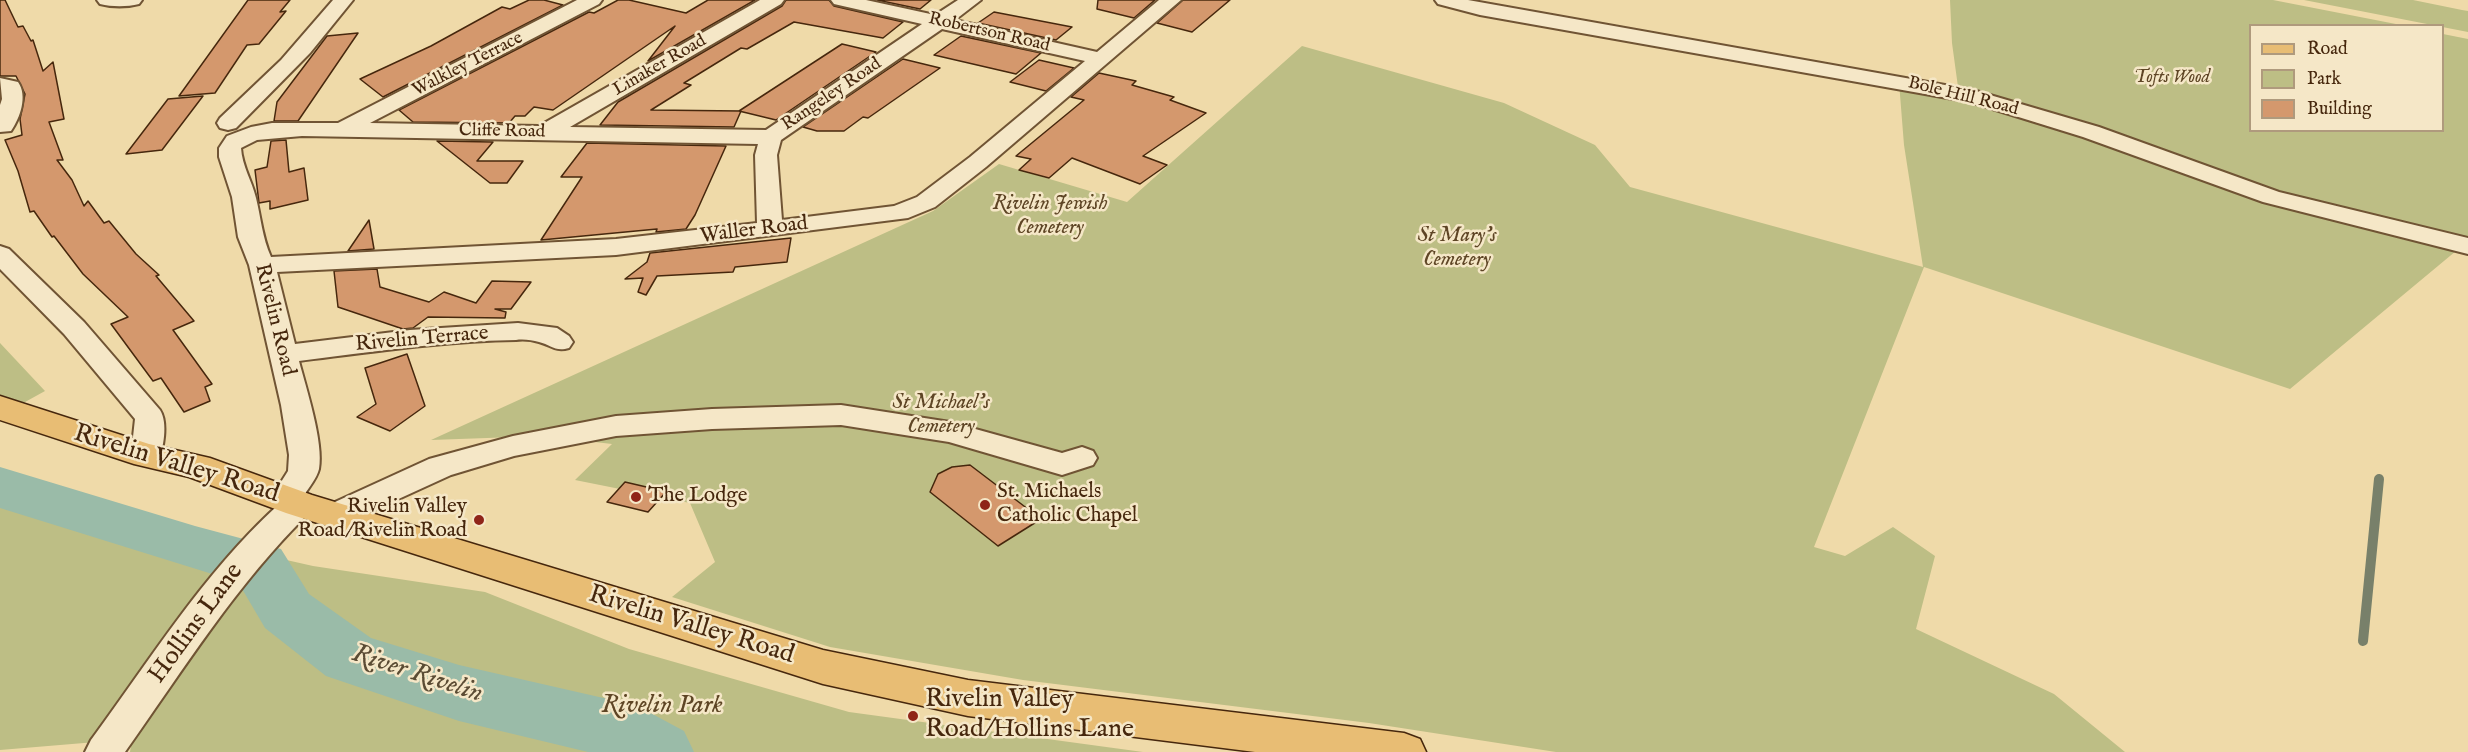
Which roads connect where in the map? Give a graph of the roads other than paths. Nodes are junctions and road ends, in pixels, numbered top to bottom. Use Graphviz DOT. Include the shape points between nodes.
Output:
graph roads {
  1 [pos="107,0"];
  2 [pos="132,0"];
  3 [pos="343,0"];
  4 [pos="592,0"];
  5 [pos="774,0"];
  6 [pos="841,0"];
  7 [pos="971,0"];
  8 [pos="1171,0"];
  9 [pos="1445,0"];
  10 [pos="940,22"];
  11 [pos="1102,59"];
  12 [pos="0,84"];
  13 [pos="3,126"];
  14 [pos="343,129"];
  15 [pos="232,132"];
  16 [pos="545,132"];
  17 [pos="771,136"];
  18 [pos="770,230"];
  19 [pos="2468,246"];
  20 [pos="0,254"];
  21 [pos="262,264"];
  22 [pos="560,342"];
  23 [pos="282,354"];
  24 [pos="0,407"];
  25 [pos="146,455"];
  26 [pos="1082,458"];
  27 [pos="307,506"];
  28 [pos="104,752"];
  29 [pos="1404,752"];
  1 -- 2 [label="street"];
  3 -- 15 [label="street"];
  4 -- 14 [label="street, Walkley Terrace"];
  5 -- 16 [label="street, Linaker Road"];
  6 -- 10 [label="street, Robertson Road"];
  7 -- 10 [label="street, Rangeley Road"];
  8 -- 11 [label="street, Waller Road"];
  9 -- 19 [label="street, Bole Hill Road" via="1973,96 2091,132 2271,197"];
  10 -- 11 [label="street, Robertson Road"];
  10 -- 17 [label="street, Rangeley Road"];
  11 -- 18 [label="street, Waller Road" via="926,202 898,213"];
  12 -- 13 [label="street" via="10,86 13,99"];
  14 -- 15 [label="street, Cliffe Road"];
  14 -- 16 [label="street, Cliffe Road"];
  15 -- 21 [label="street, Rivelin Road" via="230,157 244,197 250,237"];
  16 -- 17 [label="street, Cliffe Road"];
  17 -- 18 [label="street, Rangeley Road" via="766,155"];
  18 -- 21 [label="street, Waller Road" via="595,249"];
  20 -- 25 [label="street" via="74,328 150,417"];
  21 -- 23 [label="street, Rivelin Road"];
  22 -- 23 [label="street, Rivelin Terrace" via="547,334 518,331"];
  23 -- 27 [label="street, Rivelin Road" via="296,405"];
  24 -- 25 [label="main road, Rivelin Valley Road"];
  25 -- 27 [label="main road, Rivelin Valley Road" via="197,467"];
  26 -- 27 [label="street" via="1062,464 950,432 841,414 712,419 616,426 513,446"];
  27 -- 28 [label="street, Hollins Lane" via="266,532 220,587"];
  27 -- 29 [label="main road, Rivelin Valley Road" via="834,669 968,698"];
}
